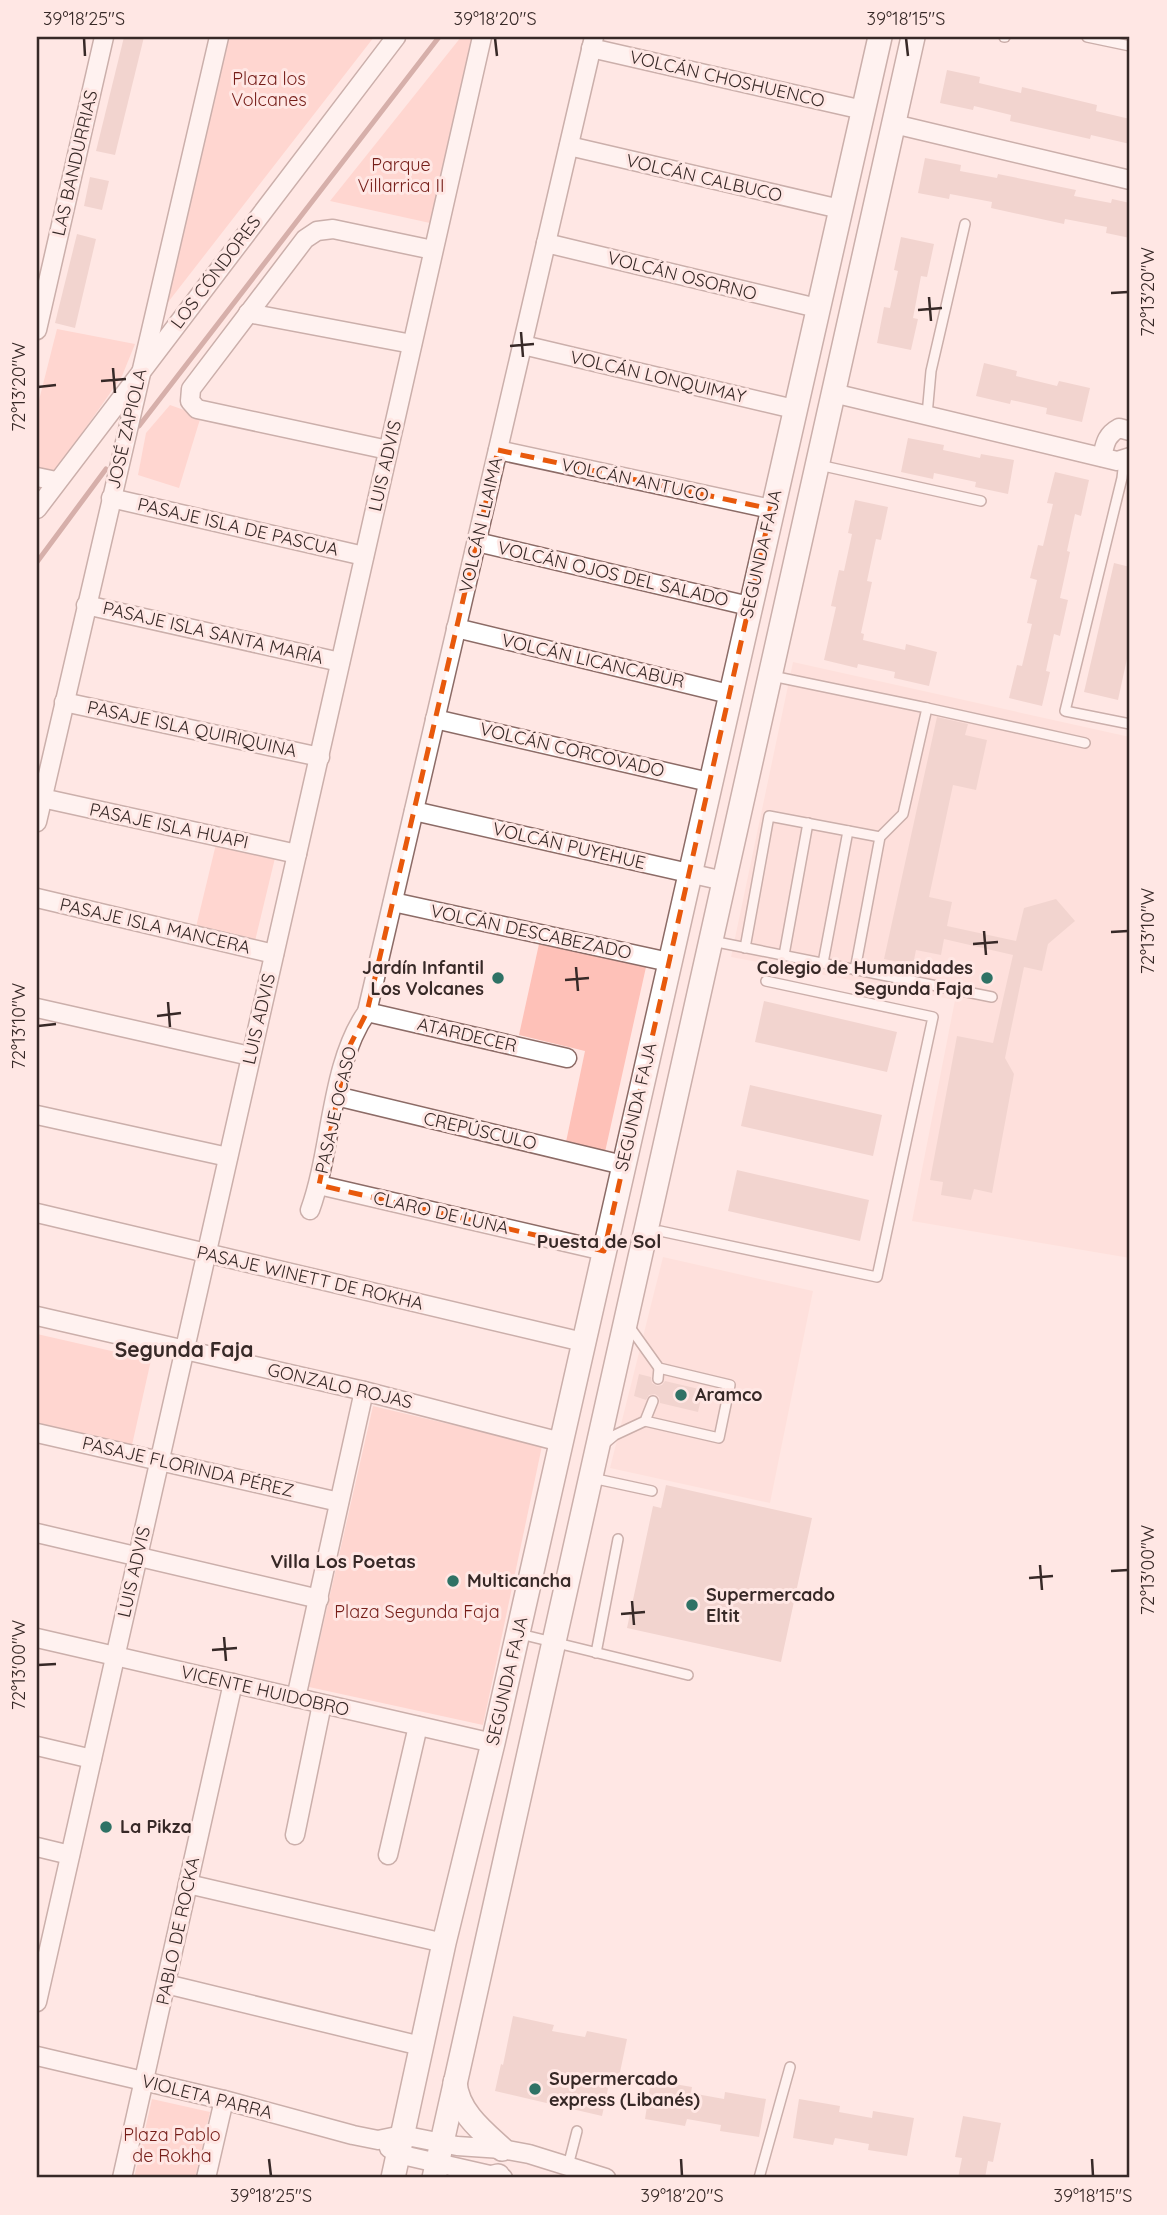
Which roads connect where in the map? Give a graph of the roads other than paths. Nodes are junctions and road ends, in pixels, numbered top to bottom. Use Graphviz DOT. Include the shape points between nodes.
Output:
graph roads {
  1 [pos="104,37"];
  2 [pos="219,37"];
  3 [pos="396,37"];
  4 [pos="482,37"];
  5 [pos="880,37"];
  6 [pos="913,37"];
  7 [pos="1087,37"];
  8 [pos="593,43"];
  9 [pos="1130,46"];
  10 [pos="863,110"];
  11 [pos="894,124"];
  12 [pos="569,146"];
  13 [pos="1130,180"];
  14 [pos="840,209"];
  15 [pos="965,224"];
  16 [pos="546,243"];
  17 [pos="433,250"];
  18 [pos="817,309"];
  19 [pos="248,313"];
  20 [pos="37,330"];
  21 [pos="412,344"];
  22 [pos="523,345"];
  23 [pos="140,372"];
  24 [pos="833,393"];
  25 [pos="794,409"];
  26 [pos="927,415"];
  27 [pos="1130,431"];
  28 [pos="388,450"];
  29 [pos="498,450"];
  30 [pos="1102,457"];
  31 [pos="818,464"];
  32 [pos="1127,469"];
  33 [pos="37,477"];
  34 [pos="56,481"];
  35 [pos="111,498"];
  36 [pos="981,501"];
  37 [pos="37,509"];
  38 [pos="771,509"];
  39 [pos="477,542"];
  40 [pos="364,556"];
  41 [pos="86,605"];
  42 [pos="749,606"];
  43 [pos="456,628"];
  44 [pos="340,662"];
  45 [pos="770,676"];
  46 [pos="729,694"];
  47 [pos="64,702"];
  48 [pos="927,708"];
  49 [pos="435,719"];
  50 [pos="1130,724"];
  51 [pos="1085,743"];
  52 [pos="320,757"];
  53 [pos="709,782"];
  54 [pos="42,798"];
  55 [pos="414,811"];
  56 [pos="37,822"];
  57 [pos="808,823"];
  58 [pos="848,831"];
  59 [pos="880,837"];
  60 [pos="297,854"];
  61 [pos="689,873"];
  62 [pos="724,881"];
  63 [pos="37,898"];
  64 [pos="393,902"];
  65 [pos="711,941"];
  66 [pos="745,947"];
  67 [pos="274,954"];
  68 [pos="783,955"];
  69 [pos="669,962"];
  70 [pos="823,963"];
  71 [pos="855,970"];
  72 [pos="766,981"];
  73 [pos="992,997"];
  74 [pos="37,1008"];
  75 [pos="367,1012"];
  76 [pos="250,1056"];
  77 [pos="567,1058"];
  78 [pos="336,1096"];
  79 [pos="37,1115"];
  80 [pos="228,1157"];
  81 [pos="623,1165"];
  82 [pos="319,1185"];
  83 [pos="310,1210"];
  84 [pos="37,1213"];
  85 [pos="660,1230"];
  86 [pos="604,1251"];
  87 [pos="206,1253"];
  88 [pos="37,1316"];
  89 [pos="625,1320"];
  90 [pos="583,1342"];
  91 [pos="184,1350"];
  92 [pos="659,1368"];
  93 [pos="658,1379"];
  94 [pos="364,1391"];
  95 [pos="653,1401"];
  96 [pos="645,1421"];
  97 [pos="37,1433"];
  98 [pos="561,1442"];
  99 [pos="596,1451"];
  100 [pos="159,1461"];
  101 [pos="590,1477"];
  102 [pos="652,1490"];
  103 [pos="339,1502"];
  104 [pos="37,1533"];
  105 [pos="618,1539"];
  106 [pos="138,1557"];
  107 [pos="319,1600"];
  108 [pos="517,1633"];
  109 [pos="37,1639"];
  110 [pos="553,1643"];
  111 [pos="596,1653"];
  112 [pos="115,1656"];
  113 [pos="688,1675"];
  114 [pos="233,1683"];
  115 [pos="296,1698"];
  116 [pos="322,1704"];
  117 [pos="418,1726"];
  118 [pos="493,1743"];
  119 [pos="37,1745"];
  120 [pos="92,1759"];
  121 [pos="295,1835"];
  122 [pos="37,1847"];
  123 [pos="70,1855"];
  124 [pos="388,1855"];
  125 [pos="188,1884"];
  126 [pos="444,1942"];
  127 [pos="42,1953"];
  128 [pos="166,1984"];
  129 [pos="37,2002"];
  130 [pos="421,2046"];
  131 [pos="37,2056"];
  132 [pos="790,2067"];
  133 [pos="455,2079"];
  134 [pos="144,2082"];
  135 [pos="224,2100"];
  136 [pos="577,2131"];
  137 [pos="400,2145"];
  138 [pos="502,2149"];
  139 [pos="437,2161"];
  140 [pos="565,2172"];
  141 [pos="122,2178"];
  142 [pos="205,2178"];
  143 [pos="393,2178"];
  144 [pos="497,2178"];
  145 [pos="606,2178"];
  146 [pos="759,2178"];
  1 -- 20 [label="street, LAS BANDURRIAS"];
  2 -- 23 [label="street, JOSÉ ZAPIOLA"];
  3 -- 23 [label="street, LOS CÓNDORES"];
  4 -- 17 [label="street, LUIS ADVIS"];
  5 -- 10 [label="main road, SEGUNDA FAJA"];
  6 -- 11 [label="main road, SEGUNDA FAJA"];
  7 -- 9 [label="lane"];
  8 -- 10 [label="street, VOLCÁN CHOSHUENCO"];
  8 -- 12 [label="street, VOLCÁN LLAIMA"];
  10 -- 14 [label="main road, SEGUNDA FAJA"];
  11 -- 13 [label="street"];
  11 -- 24 [label="main road, SEGUNDA FAJA"];
  12 -- 14 [label="street, VOLCÁN CALBUCO"];
  12 -- 16 [label="street, VOLCÁN LLAIMA"];
  14 -- 18 [label="main road, SEGUNDA FAJA"];
  15 -- 26 [label="lane" via="932,371"];
  16 -- 18 [label="street, VOLCÁN OSORNO"];
  16 -- 22 [label="street, VOLCÁN LLAIMA"];
  17 -- 19 [label="street" via="333,229 317,231 305,239"];
  17 -- 21 [label="street, LUIS ADVIS"];
  18 -- 25 [label="main road, SEGUNDA FAJA"];
  19 -- 21 [label="street"];
  19 -- 28 [label="street" via="191,389 190,401 197,408"];
  21 -- 28 [label="street, LUIS ADVIS"];
  22 -- 25 [label="street, VOLCÁN LONQUIMAY"];
  22 -- 29 [label="street, VOLCÁN LLAIMA"];
  23 -- 34 [label="street, LOS CÓNDORES"];
  23 -- 35 [label="street, JOSÉ ZAPIOLA"];
  24 -- 26 [label="street"];
  24 -- 31 [label="main road, SEGUNDA FAJA"];
  25 -- 38 [label="main road, SEGUNDA FAJA"];
  26 -- 30 [label="street"];
  27 -- 30 [label="street" via="1119,428 1112,432 1105,440"];
  28 -- 40 [label="street, LUIS ADVIS"];
  29 -- 38 [label="street, VOLCÁN ANTUCO"];
  29 -- 39 [label="street, VOLCÁN LLAIMA"];
  30 -- 32 [label="street"];
  31 -- 36 [label="lane"];
  31 -- 45 [label="main road, SEGUNDA FAJA"];
  32 -- 50 [label="lane" via="1065,710"];
  33 -- 34 [label="street"];
  34 -- 37 [label="street, LOS CÓNDORES"];
  35 -- 40 [label="street, PASAJE ISLA DE PASCUA"];
  35 -- 41 [label="street, JOSÉ ZAPIOLA"];
  38 -- 42 [label="main road, SEGUNDA FAJA"];
  39 -- 42 [label="street, VOLCÁN OJOS DEL SALADO"];
  39 -- 43 [label="street, VOLCÁN LLAIMA"];
  40 -- 44 [label="street, LUIS ADVIS"];
  41 -- 44 [label="street, PASAJE ISLA SANTA MARÍA"];
  41 -- 47 [label="street, JOSÉ ZAPIOLA"];
  42 -- 46 [label="main road, SEGUNDA FAJA"];
  43 -- 46 [label="street, VOLCÁN LICANCABUR"];
  43 -- 49 [label="street, VOLCÁN LLAIMA"];
  44 -- 52 [label="street, LUIS ADVIS"];
  45 -- 48 [label="lane"];
  45 -- 62 [label="main road, SEGUNDA FAJA"];
  46 -- 53 [label="main road, SEGUNDA FAJA"];
  47 -- 52 [label="street, PASAJE ISLA QUIRIQUINA"];
  47 -- 54 [label="street, JOSÉ ZAPIOLA"];
  48 -- 51 [label="lane"];
  48 -- 59 [label="lane" via="903,814"];
  49 -- 53 [label="street, VOLCÁN CORCOVADO"];
  49 -- 55 [label="street, VOLCÁN LLAIMA"];
  52 -- 60 [label="street, LUIS ADVIS"];
  53 -- 61 [label="main road, SEGUNDA FAJA"];
  54 -- 56 [label="street, JOSÉ ZAPIOLA"];
  54 -- 60 [label="street, PASAJE ISLA HUAPI"];
  55 -- 61 [label="street, VOLCÁN PUYEHUE"];
  55 -- 64 [label="street, VOLCÁN LLAIMA"];
  57 -- 58 [label="lane"];
  57 -- 66 [label="lane" via="769,816"];
  57 -- 68 [label="lane"];
  58 -- 59 [label="lane"];
  58 -- 70 [label="lane"];
  59 -- 71 [label="lane"];
  60 -- 67 [label="street, LUIS ADVIS"];
  61 -- 62 [label="street, VOLCÁN PUYEHUE"];
  61 -- 69 [label="main road, SEGUNDA FAJA"];
  62 -- 65 [label="main road, SEGUNDA FAJA"];
  63 -- 67 [label="street, PASAJE ISLA MANCERA"];
  64 -- 69 [label="street, VOLCÁN DESCABEZADO"];
  64 -- 75 [label="street, VOLCÁN LLAIMA"];
  65 -- 66 [label="lane"];
  65 -- 89 [label="main road, SEGUNDA FAJA"];
  66 -- 68 [label="lane"];
  67 -- 76 [label="street, LUIS ADVIS"];
  68 -- 70 [label="lane"];
  69 -- 81 [label="main road, SEGUNDA FAJA"];
  70 -- 71 [label="lane"];
  71 -- 73 [label="lane"];
  72 -- 85 [label="lane" via="933,1017 877,1277"];
  74 -- 76 [label="street"];
  75 -- 77 [label="street, ATARDECER"];
  75 -- 78 [label="street, PASAJE OCASO" via="348,1049"];
  76 -- 80 [label="street, LUIS ADVIS"];
  78 -- 81 [label="street, CREPÚSCULO"];
  78 -- 82 [label="street, PASAJE OCASO"];
  79 -- 80 [label="street"];
  80 -- 87 [label="street, LUIS ADVIS"];
  81 -- 86 [label="main road, SEGUNDA FAJA"];
  82 -- 83 [label="street, PASAJE OCASO"];
  82 -- 86 [label="street, CLARO DE LUNA"];
  84 -- 87 [label="street, PASAJE WINETT DE ROKHA"];
  86 -- 90 [label="main road, SEGUNDA FAJA"];
  87 -- 90 [label="street, PASAJE WINETT DE ROKHA"];
  87 -- 91 [label="street, LUIS ADVIS"];
  88 -- 91 [label="street, GONZALO ROJAS"];
  89 -- 92 [label="lane"];
  89 -- 99 [label="main road, SEGUNDA FAJA"];
  90 -- 98 [label="main road, SEGUNDA FAJA"];
  91 -- 94 [label="street, GONZALO ROJAS"];
  91 -- 100 [label="street, LUIS ADVIS"];
  92 -- 93 [label="lane"];
  92 -- 96 [label="lane" via="730,1385 719,1438"];
  94 -- 98 [label="street, GONZALO ROJAS"];
  94 -- 103 [label="street"];
  95 -- 96 [label="lane"];
  96 -- 99 [label="lane" via="615,1435"];
  97 -- 100 [label="street, PASAJE FLORINDA PÉREZ"];
  98 -- 108 [label="main road, SEGUNDA FAJA"];
  99 -- 101 [label="main road, SEGUNDA FAJA"];
  100 -- 103 [label="street, PASAJE FLORINDA PÉREZ"];
  100 -- 106 [label="street, LUIS ADVIS"];
  101 -- 102 [label="lane"];
  101 -- 110 [label="main road, SEGUNDA FAJA"];
  103 -- 107 [label="street"];
  104 -- 106 [label="street"];
  105 -- 111 [label="lane"];
  106 -- 107 [label="street"];
  106 -- 112 [label="street, LUIS ADVIS"];
  107 -- 115 [label="street"];
  108 -- 110 [label="lane"];
  108 -- 118 [label="main road, SEGUNDA FAJA"];
  109 -- 112 [label="street, VICENTE HUIDOBRO"];
  110 -- 111 [label="lane"];
  110 -- 133 [label="main road, SEGUNDA FAJA"];
  111 -- 113 [label="lane"];
  112 -- 114 [label="street, VICENTE HUIDOBRO"];
  112 -- 120 [label="street, LUIS ADVIS"];
  114 -- 115 [label="street, VICENTE HUIDOBRO"];
  114 -- 125 [label="street, PABLO DE ROCKA"];
  115 -- 116 [label="street, VICENTE HUIDOBRO"];
  116 -- 117 [label="street, VICENTE HUIDOBRO"];
  116 -- 121 [label="street"];
  117 -- 118 [label="street, VICENTE HUIDOBRO"];
  117 -- 124 [label="street"];
  118 -- 126 [label="main road, SEGUNDA FAJA"];
  119 -- 120 [label="street"];
  120 -- 123 [label="street, LUIS ADVIS"];
  122 -- 123 [label="street"];
  123 -- 127 [label="street, LUIS ADVIS"];
  125 -- 126 [label="street"];
  125 -- 128 [label="street, PABLO DE ROCKA"];
  126 -- 130 [label="main road, SEGUNDA FAJA"];
  127 -- 129 [label="street, LUIS ADVIS"];
  128 -- 130 [label="street"];
  128 -- 134 [label="street, PABLO DE ROCKA"];
  130 -- 137 [label="main road, SEGUNDA FAJA"];
  131 -- 134 [label="street, VIOLETA PARRA"];
  132 -- 146 [label="lane"];
  133 -- 138 [label="main road" via="456,2092 469,2117"];
  133 -- 139 [label="main road, SEGUNDA FAJA"];
  134 -- 135 [label="street, VIOLETA PARRA"];
  134 -- 141 [label="street, PABLO DE ROCKA"];
  135 -- 137 [label="street, VIOLETA PARRA"];
  135 -- 142 [label="street"];
  136 -- 140 [label="lane"];
  137 -- 139 [label="street"];
  137 -- 143 [label="main road, SEGUNDA FAJA"];
  138 -- 139 [label="street"];
  138 -- 140 [label="street" via="529,2154"];
  139 -- 144 [label="street"];
  140 -- 145 [label="street"];
}
